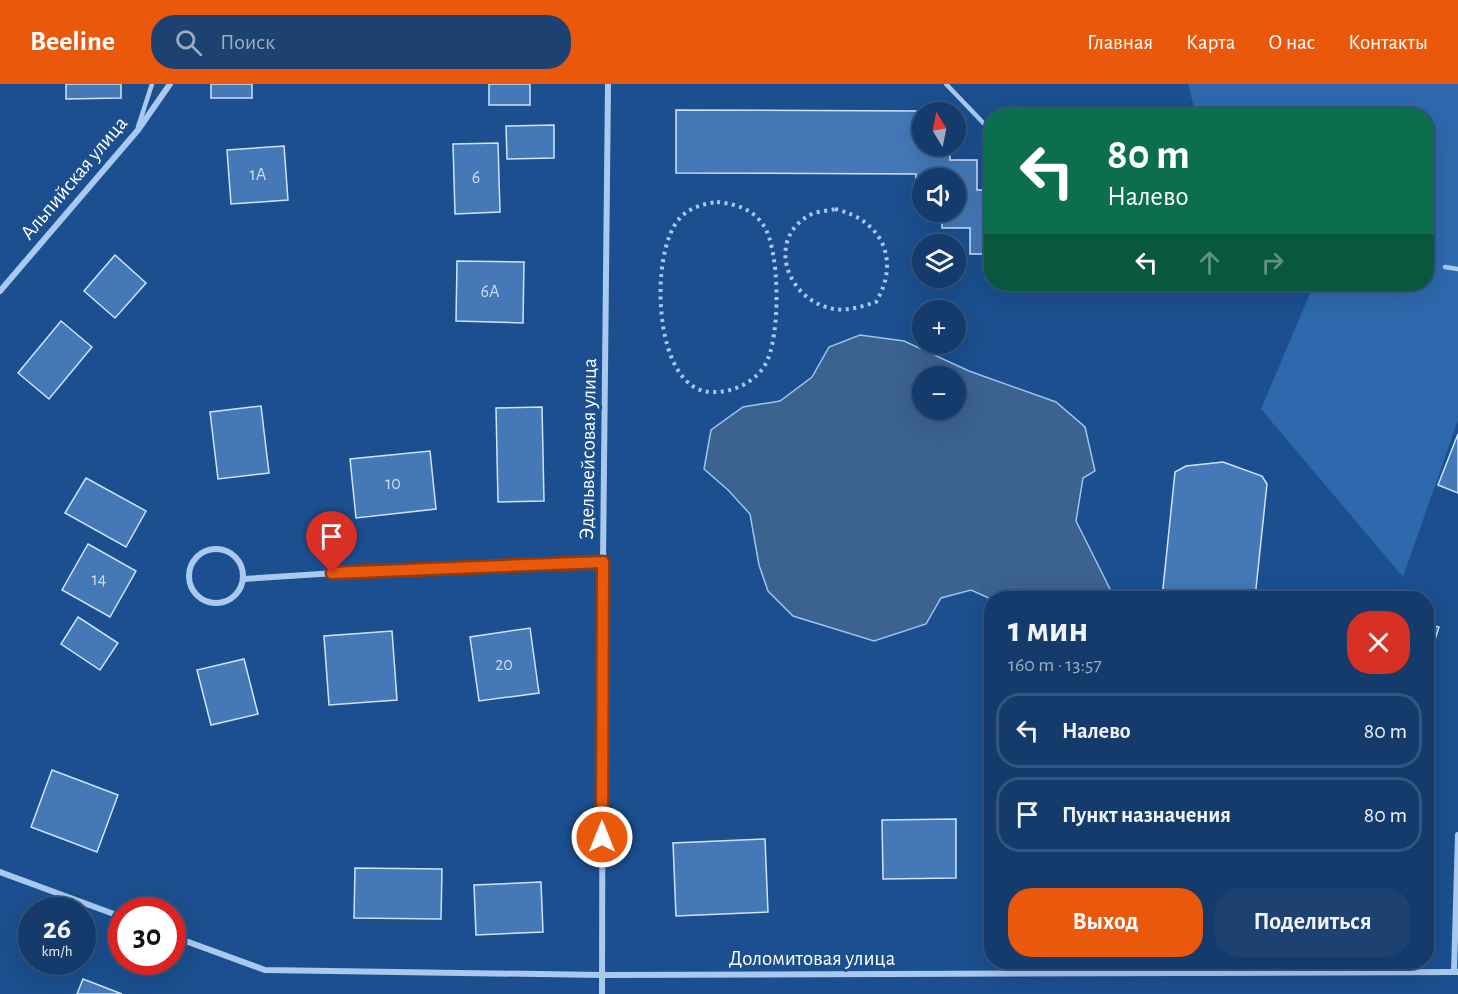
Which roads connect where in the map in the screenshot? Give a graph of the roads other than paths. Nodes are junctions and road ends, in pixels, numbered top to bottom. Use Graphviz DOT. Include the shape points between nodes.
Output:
graph roads {
  1 [pos="152,84"];
  2 [pos="170,84"];
  3 [pos="608,84"];
  4 [pos="946,84"];
  5 [pos="984,124"];
  6 [pos="138,130"];
  7 [pos="1445,267"];
  8 [pos="1458,269"];
  9 [pos="0,291"];
  10 [pos="603,562"];
  11 [pos="243,579"];
  12 [pos="1458,835"];
  13 [pos="0,872"];
  14 [pos="108,912"];
  15 [pos="186,941"];
  16 [pos="1456,972"];
  17 [pos="602,975"];
  18 [pos="602,994"];
  1 -- 6 [label="lane"];
  2 -- 6 [label="street, Альпийская улица"];
  3 -- 10 [label="street, Эдельвейсовая улица"];
  4 -- 5 [label="lane"];
  6 -- 9 [label="street, Альпийская улица"];
  7 -- 8 [label="lane"];
  10 -- 11 [label="street"];
  10 -- 17 [label="street, Эдельвейсовая улица"];
  11 -- 11 [label="street" via="237,559 219,549 198,554 189,573 194,593 213,603 233,598"];
  12 -- 16 [label="street"];
  13 -- 14 [label="street"];
  15 -- 17 [label="street, Доломитовая улица" via="265,970"];
  16 -- 17 [label="street, Доломитовая улица"];
  17 -- 18 [label="street, Эдельвейсовая улица"];
}
